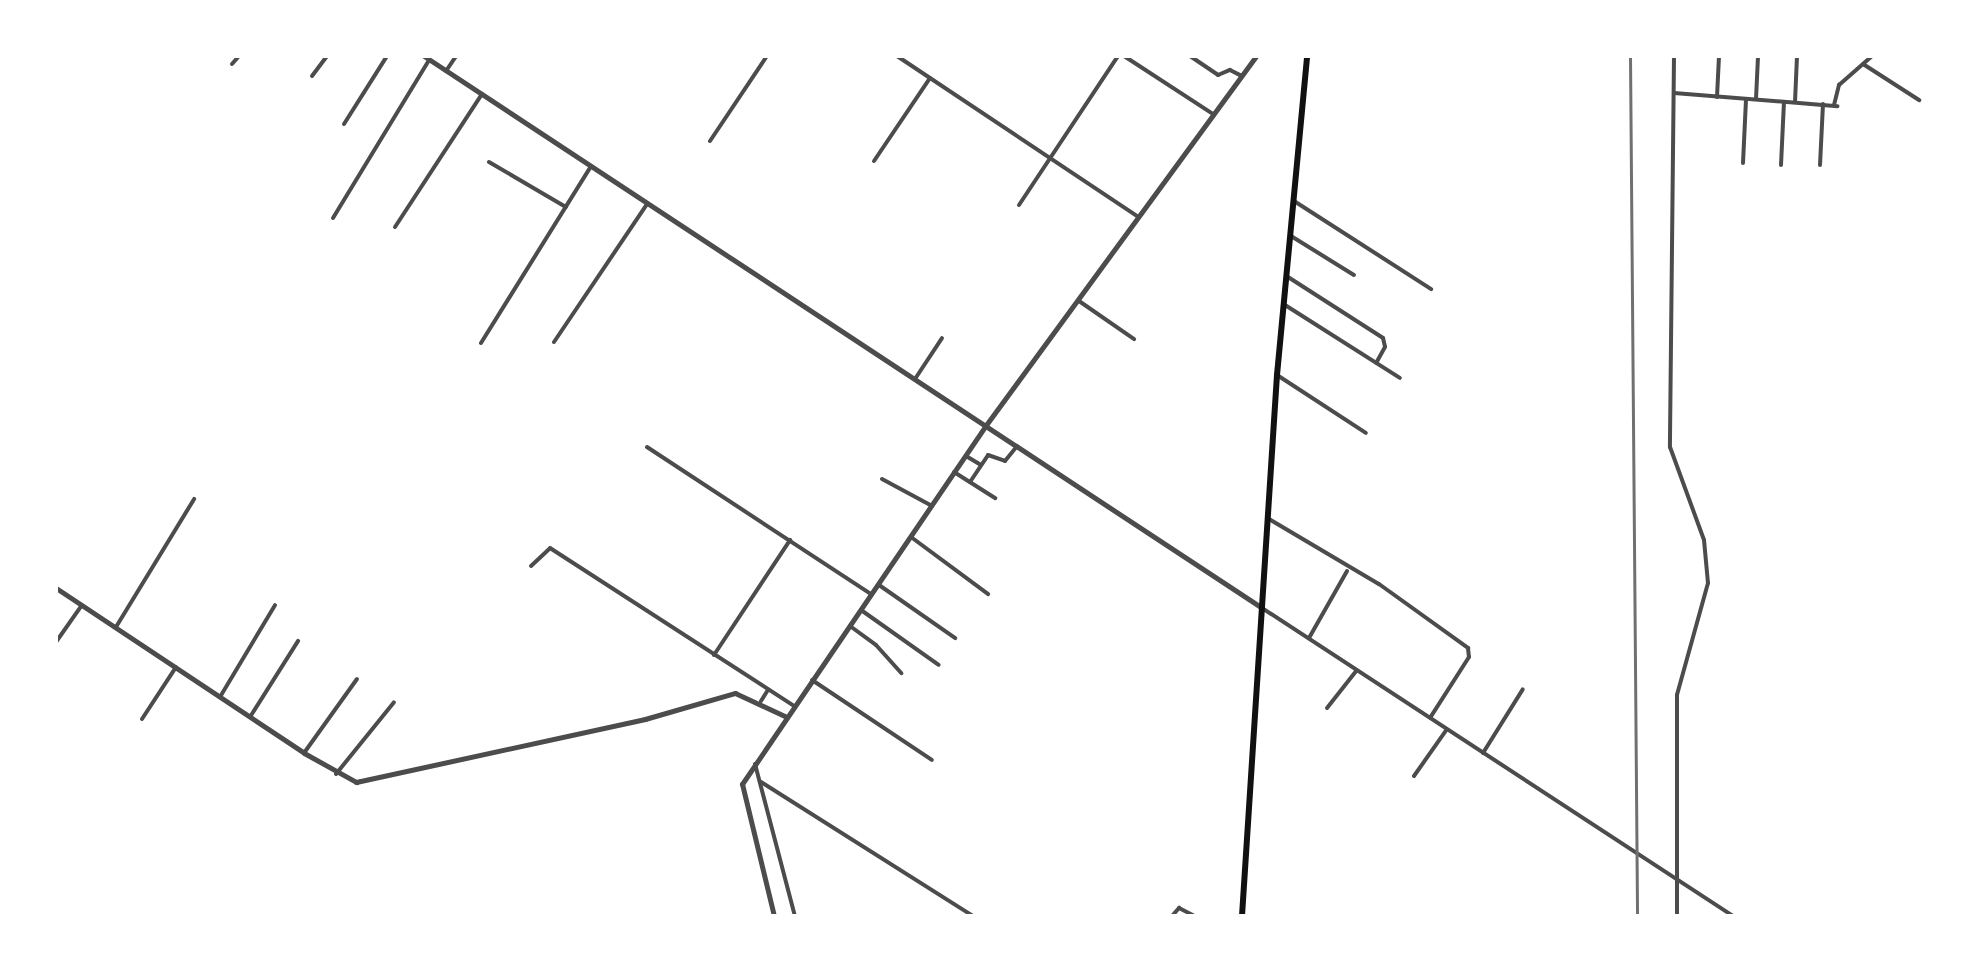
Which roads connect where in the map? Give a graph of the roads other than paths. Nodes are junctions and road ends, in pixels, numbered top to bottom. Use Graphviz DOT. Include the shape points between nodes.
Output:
graph roads {
  1 [pos="239,56"];
  2 [pos="327,56"];
  3 [pos="387,56"];
  4 [pos="456,56"];
  5 [pos="767,56"];
  6 [pos="897,56"];
  7 [pos="1121,56"];
  8 [pos="1190,56"];
  9 [pos="1256,56"];
  10 [pos="1307,56"];
  11 [pos="1674,56"];
  12 [pos="1719,56"];
  13 [pos="1758,56"];
  14 [pos="1797,56"];
  15 [pos="1872,56"];
  16 [pos="427,58"];
  17 [pos="232,64"];
  18 [pos="1863,64"];
  19 [pos="446,71"];
  20 [pos="312,76"];
  21 [pos="1242,76"];
  22 [pos="930,78"];
  23 [pos="1674,93"];
  24 [pos="482,94"];
  25 [pos="1717,97"];
  26 [pos="1746,99"];
  27 [pos="1756,99"];
  28 [pos="1919,100"];
  29 [pos="1784,102"];
  30 [pos="1795,102"];
  31 [pos="1823,104"];
  32 [pos="1213,114"];
  33 [pos="344,124"];
  34 [pos="710,141"];
  35 [pos="1048,157"];
  36 [pos="874,161"];
  37 [pos="489,162"];
  38 [pos="1743,163"];
  39 [pos="1781,165"];
  40 [pos="1820,165"];
  41 [pos="591,166"];
  42 [pos="1292,200"];
  43 [pos="648,202"];
  44 [pos="1019,205"];
  45 [pos="566,207"];
  46 [pos="1138,217"];
  47 [pos="333,218"];
  48 [pos="395,227"];
  49 [pos="1290,236"];
  50 [pos="1285,275"];
  51 [pos="1354,275"];
  52 [pos="1431,289"];
  53 [pos="1079,301"];
  54 [pos="1283,303"];
  55 [pos="942,338"];
  56 [pos="1134,339"];
  57 [pos="554,342"];
  58 [pos="481,343"];
  59 [pos="1376,363"];
  60 [pos="1277,375"];
  61 [pos="1400,378"];
  62 [pos="915,379"];
  63 [pos="986,425"];
  64 [pos="1366,433"];
  65 [pos="1017,446"];
  66 [pos="647,447"];
  67 [pos="966,456"];
  68 [pos="981,465"];
  69 [pos="954,472"];
  70 [pos="882,479"];
  71 [pos="970,482"];
  72 [pos="995,498"];
  73 [pos="194,499"];
  74 [pos="932,506"];
  75 [pos="1269,519"];
  76 [pos="911,537"];
  77 [pos="790,540"];
  78 [pos="531,566"];
  79 [pos="1347,570"];
  80 [pos="879,585"];
  81 [pos="56,588"];
  82 [pos="988,594"];
  83 [pos="872,595"];
  84 [pos="82,605"];
  85 [pos="275,605"];
  86 [pos="1262,608"];
  87 [pos="861,610"];
  88 [pos="850,626"];
  89 [pos="116,629"];
  90 [pos="955,638"];
  91 [pos="1309,638"];
  92 [pos="298,641"];
  93 [pos="56,642"];
  94 [pos="714,655"];
  95 [pos="939,665"];
  96 [pos="176,667"];
  97 [pos="1357,670"];
  98 [pos="901,673"];
  99 [pos="357,679"];
  100 [pos="812,680"];
  101 [pos="1523,689"];
  102 [pos="768,690"];
  103 [pos="220,697"];
  104 [pos="761,701"];
  105 [pos="394,702"];
  106 [pos="794,706"];
  107 [pos="1327,708"];
  108 [pos="250,717"];
  109 [pos="787,717"];
  110 [pos="1430,718"];
  111 [pos="142,719"];
  112 [pos="1447,729"];
  113 [pos="304,753"];
  114 [pos="1483,753"];
  115 [pos="932,760"];
  116 [pos="755,764"];
  117 [pos="336,774"];
  118 [pos="1414,776"];
  119 [pos="761,782"];
  120 [pos="1678,878"];
  121 [pos="774,916"];
  122 [pos="795,916"];
  123 [pos="973,916"];
  124 [pos="1172,916"];
  125 [pos="1195,916"];
  126 [pos="1242,916"];
  127 [pos="1677,916"];
  128 [pos="1733,916"];
  1 -- 17 [label="street"];
  2 -- 20 [label="street"];
  3 -- 33 [label="street"];
  4 -- 19 [label="street"];
  5 -- 34 [label="street"];
  6 -- 22 [label="street"];
  7 -- 32 [label="street"];
  7 -- 35 [label="street"];
  8 -- 21 [label="street" via="1218,75 1230,70"];
  9 -- 21 [label="street"];
  10 -- 42 [label="highway"];
  11 -- 23 [label="street"];
  12 -- 25 [label="street"];
  13 -- 27 [label="street"];
  14 -- 30 [label="street"];
  15 -- 18 [label="street"];
  16 -- 19 [label="street"];
  16 -- 47 [label="street"];
  18 -- 28 [label="street"];
  18 -- 31 [label="street" via="1839,85 1836,106"];
  19 -- 24 [label="street"];
  21 -- 32 [label="street"];
  22 -- 35 [label="street"];
  22 -- 36 [label="street"];
  23 -- 25 [label="street"];
  23 -- 120 [label="street" via="1670,447 1704,540 1708,583 1677,695"];
  24 -- 41 [label="street"];
  24 -- 48 [label="street"];
  25 -- 26 [label="street"];
  26 -- 27 [label="street"];
  26 -- 38 [label="street"];
  27 -- 29 [label="street"];
  29 -- 30 [label="street"];
  29 -- 39 [label="street"];
  30 -- 31 [label="street"];
  31 -- 40 [label="street"];
  32 -- 46 [label="street"];
  35 -- 44 [label="street"];
  35 -- 46 [label="street"];
  37 -- 45 [label="street"];
  41 -- 43 [label="street"];
  41 -- 45 [label="street"];
  42 -- 49 [label="highway"];
  42 -- 52 [label="street"];
  43 -- 57 [label="street"];
  43 -- 62 [label="street"];
  45 -- 58 [label="street"];
  46 -- 53 [label="street"];
  49 -- 50 [label="highway"];
  49 -- 51 [label="street"];
  50 -- 54 [label="highway"];
  50 -- 59 [label="street" via="1383,338 1385,347"];
  53 -- 56 [label="street"];
  53 -- 63 [label="street"];
  54 -- 59 [label="street"];
  54 -- 60 [label="highway"];
  55 -- 62 [label="street"];
  59 -- 61 [label="street"];
  60 -- 64 [label="street"];
  60 -- 75 [label="highway"];
  62 -- 63 [label="street"];
  63 -- 65 [label="street"];
  63 -- 67 [label="street"];
  65 -- 68 [label="street" via="1005,461 991,454"];
  65 -- 86 [label="street"];
  66 -- 77 [label="street"];
  67 -- 68 [label="street"];
  67 -- 69 [label="street"];
  68 -- 71 [label="street"];
  69 -- 71 [label="street"];
  69 -- 74 [label="street"];
  70 -- 74 [label="street"];
  71 -- 72 [label="street"];
  73 -- 89 [label="street"];
  74 -- 76 [label="street"];
  75 -- 79 [label="street"];
  75 -- 86 [label="highway"];
  76 -- 80 [label="street"];
  76 -- 82 [label="street"];
  77 -- 83 [label="street"];
  77 -- 94 [label="street"];
  78 -- 94 [label="street" via="550,548"];
  79 -- 91 [label="street"];
  79 -- 110 [label="street" via="1379,584 1470,651"];
  80 -- 83 [label="street"];
  80 -- 90 [label="street"];
  81 -- 84 [label="street"];
  83 -- 87 [label="street"];
  84 -- 89 [label="street"];
  84 -- 93 [label="street"];
  85 -- 103 [label="street"];
  86 -- 91 [label="street"];
  86 -- 126 [label="highway"];
  87 -- 88 [label="street"];
  87 -- 95 [label="street"];
  88 -- 98 [label="street"];
  88 -- 100 [label="street"];
  89 -- 96 [label="street"];
  91 -- 97 [label="street"];
  92 -- 108 [label="street"];
  94 -- 102 [label="street"];
  96 -- 103 [label="street"];
  96 -- 111 [label="street"];
  97 -- 107 [label="street"];
  97 -- 110 [label="street"];
  99 -- 113 [label="street"];
  100 -- 106 [label="street"];
  100 -- 115 [label="street"];
  101 -- 114 [label="street"];
  102 -- 104 [label="street"];
  102 -- 106 [label="street"];
  103 -- 108 [label="street"];
  104 -- 109 [label="street"];
  104 -- 117 [label="street" via="735,693 412,772 356,782"];
  105 -- 117 [label="street"];
  106 -- 109 [label="street"];
  108 -- 113 [label="street"];
  109 -- 116 [label="street"];
  110 -- 112 [label="street"];
  112 -- 114 [label="street"];
  112 -- 118 [label="street"];
  113 -- 117 [label="street"];
  114 -- 120 [label="street"];
  116 -- 119 [label="street"];
  116 -- 121 [label="street" via="742,784"];
  119 -- 122 [label="street"];
  119 -- 123 [label="street"];
  120 -- 127 [label="street"];
  120 -- 128 [label="street"];
  124 -- 125 [label="street" via="1179,908"];
}
